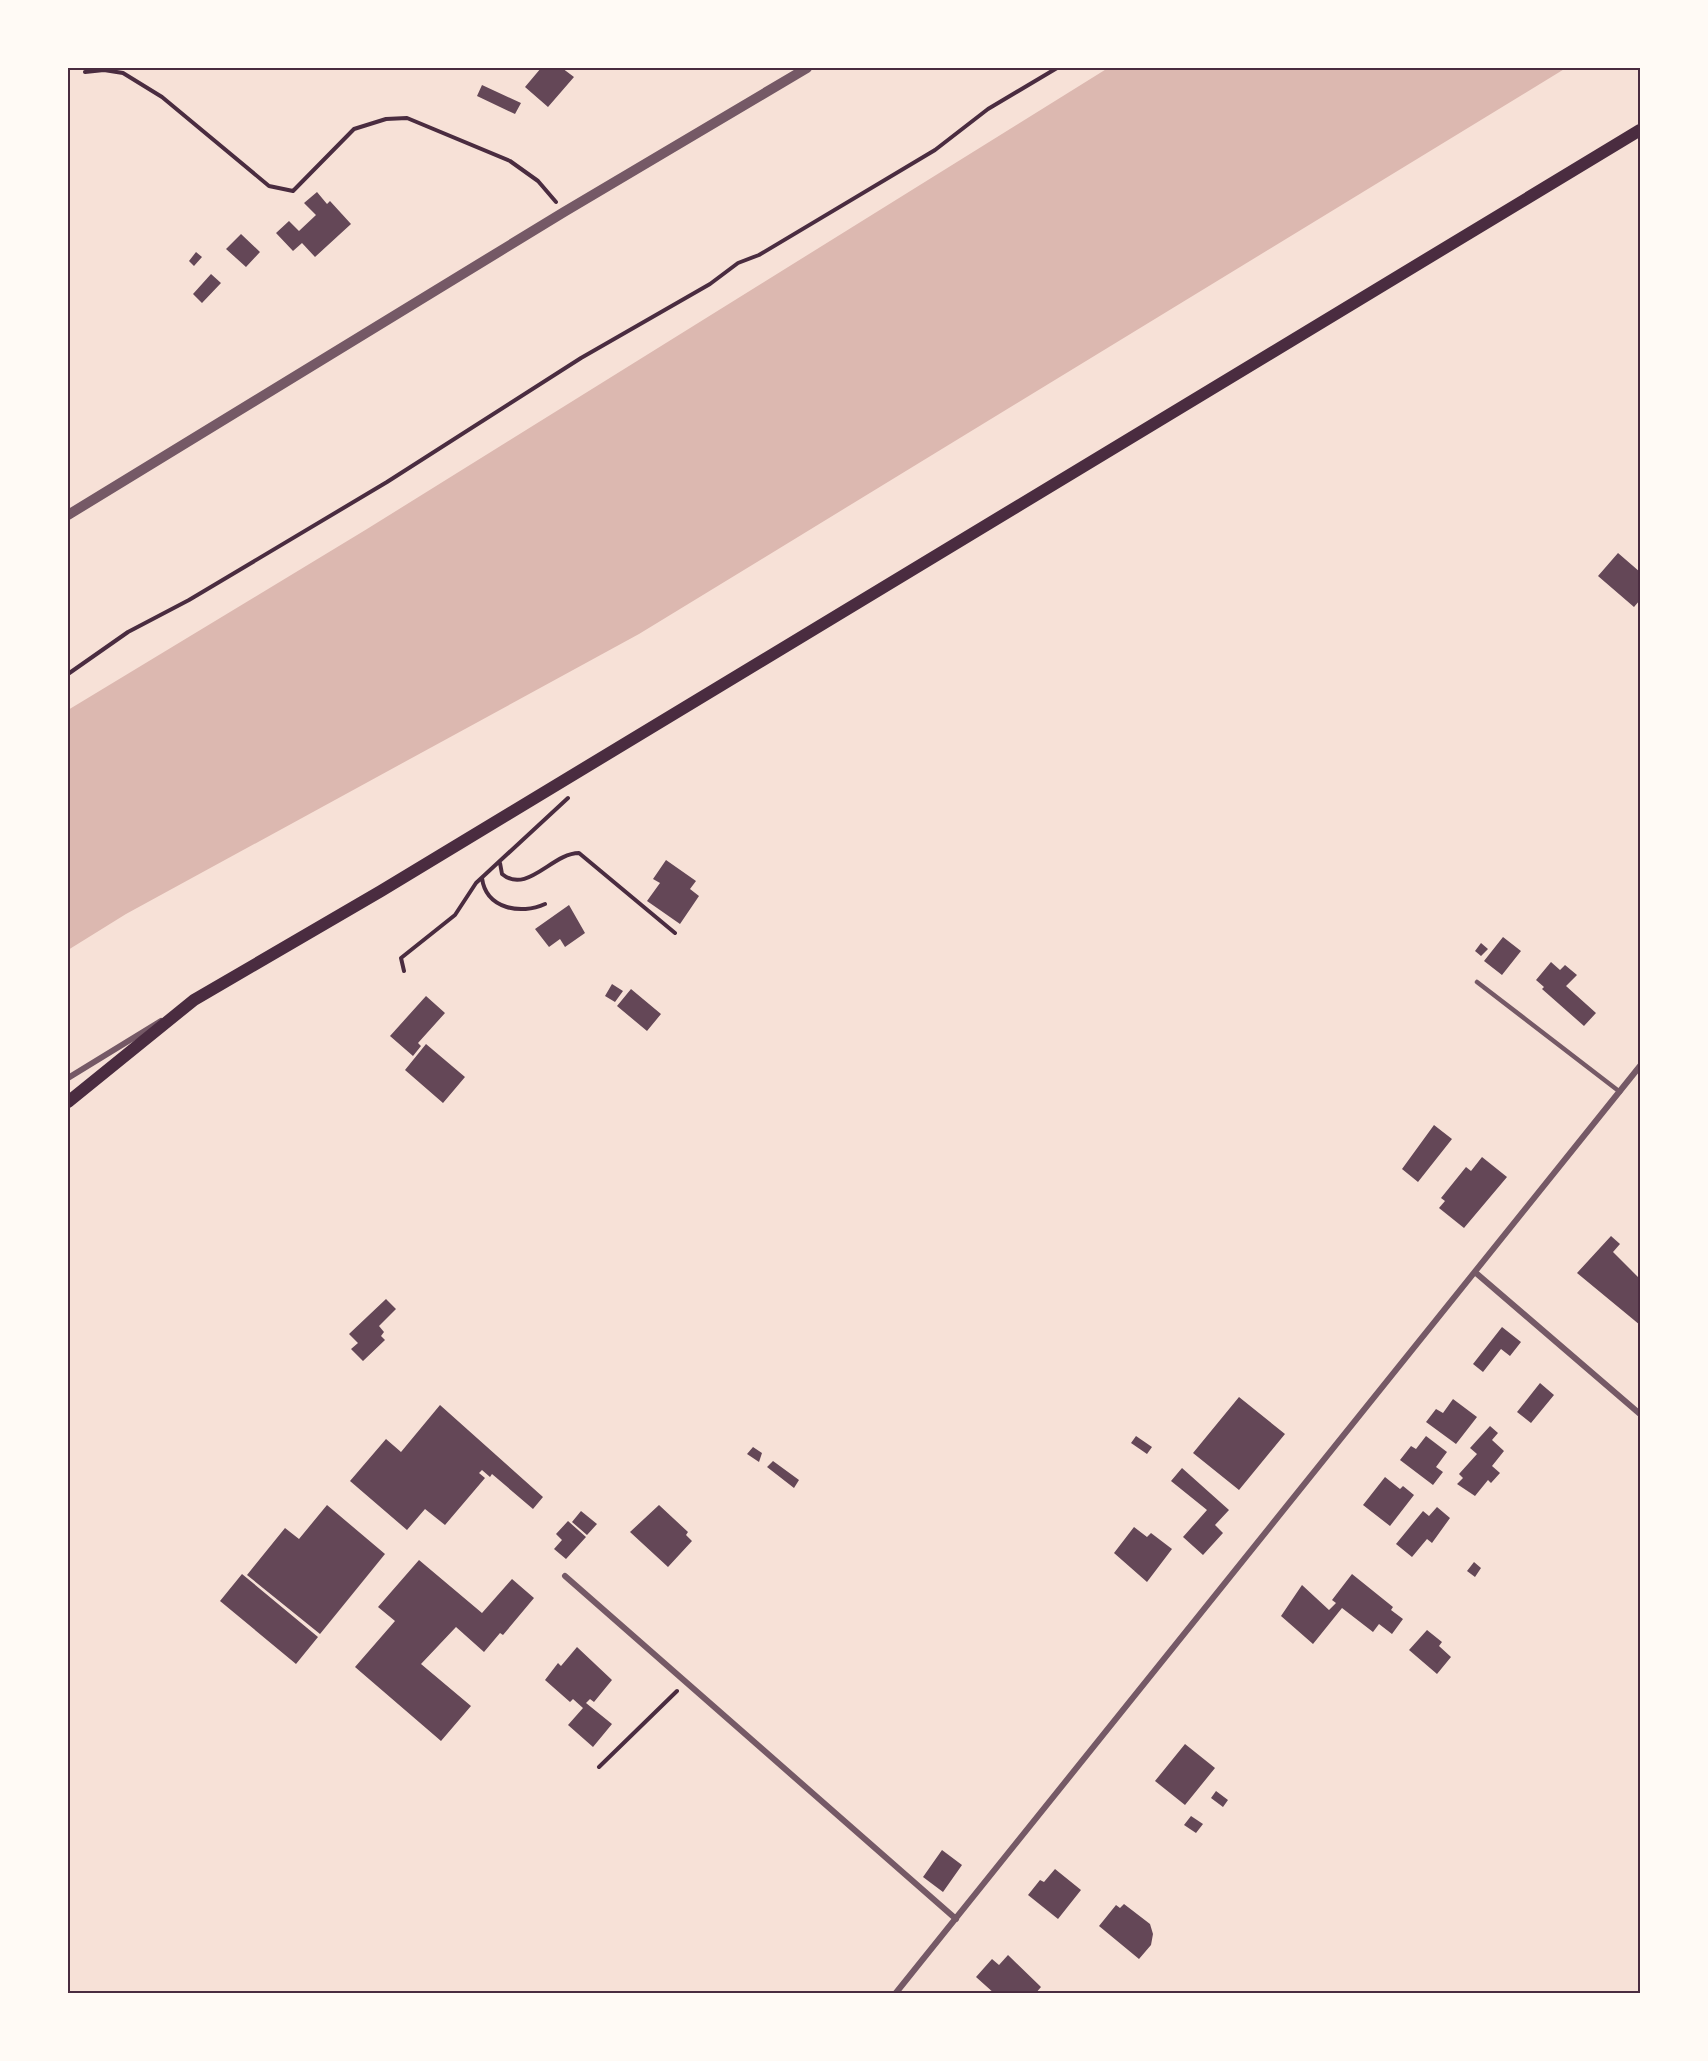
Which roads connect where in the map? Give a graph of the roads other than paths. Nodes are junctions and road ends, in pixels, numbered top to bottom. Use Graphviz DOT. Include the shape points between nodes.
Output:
graph roads {
  1 [pos="807,68"];
  2 [pos="1641,130"];
  3 [pos="68,514"];
  4 [pos="1477,982"];
  5 [pos="194,1000"];
  6 [pos="1641,1066"];
  7 [pos="68,1078"];
  8 [pos="1620,1092"];
  9 [pos="68,1102"];
  10 [pos="1476,1273"];
  11 [pos="1641,1414"];
  12 [pos="565,1576"];
  13 [pos="956,1919"];
  14 [pos="895,1994"];
  1 -- 3 [label="street"];
  2 -- 5 [label="main road"];
  4 -- 8 [label="lane"];
  5 -- 7 [label="street"];
  5 -- 9 [label="main road"];
  6 -- 8 [label="street"];
  8 -- 10 [label="street"];
  10 -- 11 [label="street"];
  10 -- 13 [label="street"];
  12 -- 13 [label="street"];
  13 -- 14 [label="street"];
}
